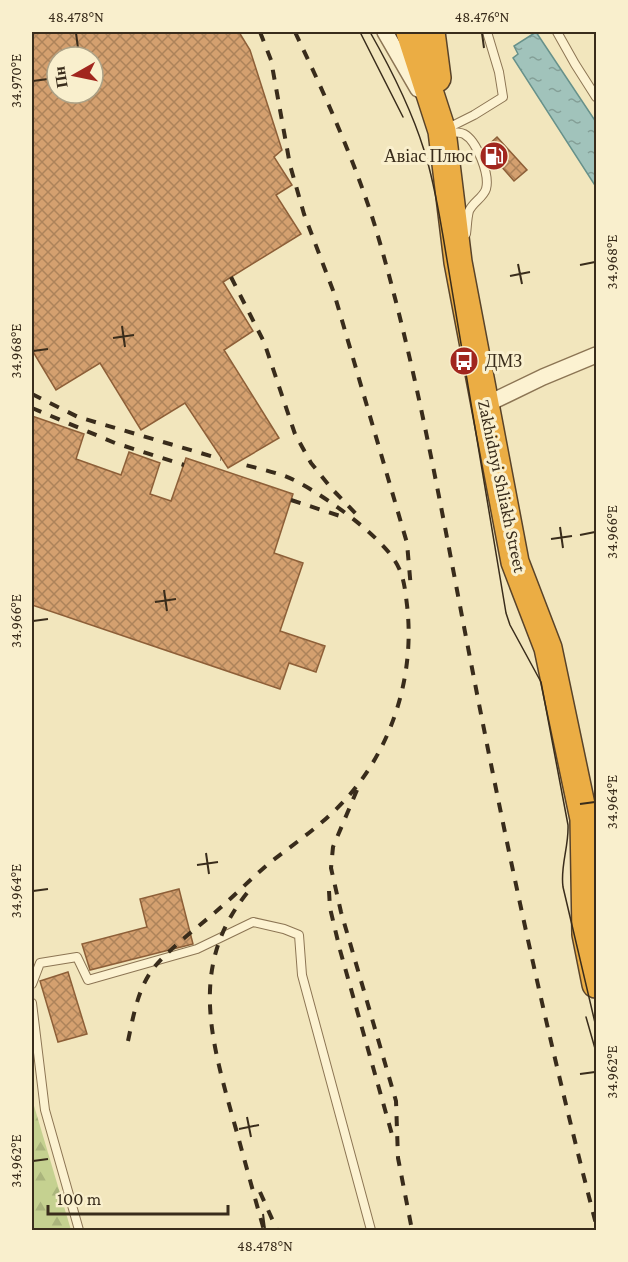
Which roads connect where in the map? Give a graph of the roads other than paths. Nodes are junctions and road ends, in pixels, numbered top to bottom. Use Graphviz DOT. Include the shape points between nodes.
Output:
graph roads {
  1 [pos="385,32"];
  2 [pos="410,32"];
  3 [pos="431,32"];
  4 [pos="487,32"];
  5 [pos="557,32"];
  6 [pos="597,97"];
  7 [pos="440,123"];
  8 [pos="458,262"];
  9 [pos="597,355"];
  10 [pos="485,405"];
  11 [pos="32,984"];
  12 [pos="597,984"];
  13 [pos="32,1003"];
  14 [pos="80,1230"];
  15 [pos="371,1230"];
  1 -- 7 [label="street, Zakhidnyi Shliakh Street"];
  2 -- 7 [label="highway"];
  3 -- 7 [label="highway"];
  4 -- 7 [label="lane" via="502,97 474,115"];
  5 -- 6 [label="lane"];
  7 -- 8 [label="highway, Zakhidnyi Shliakh Street"];
  7 -- 8 [label="lane" via="470,138 481,157 487,184 485,193 470,209"];
  8 -- 10 [label="highway, Zakhidnyi Shliakh Street"];
  9 -- 10 [label="street"];
  10 -- 12 [label="highway, Zakhidnyi Shliakh Street" via="515,562 548,648 582,808 586,934"];
  11 -- 15 [label="lane" via="40,963 77,957 88,980 197,949 254,922 299,935 302,975"];
  13 -- 14 [label="lane" via="45,1110"];
}
